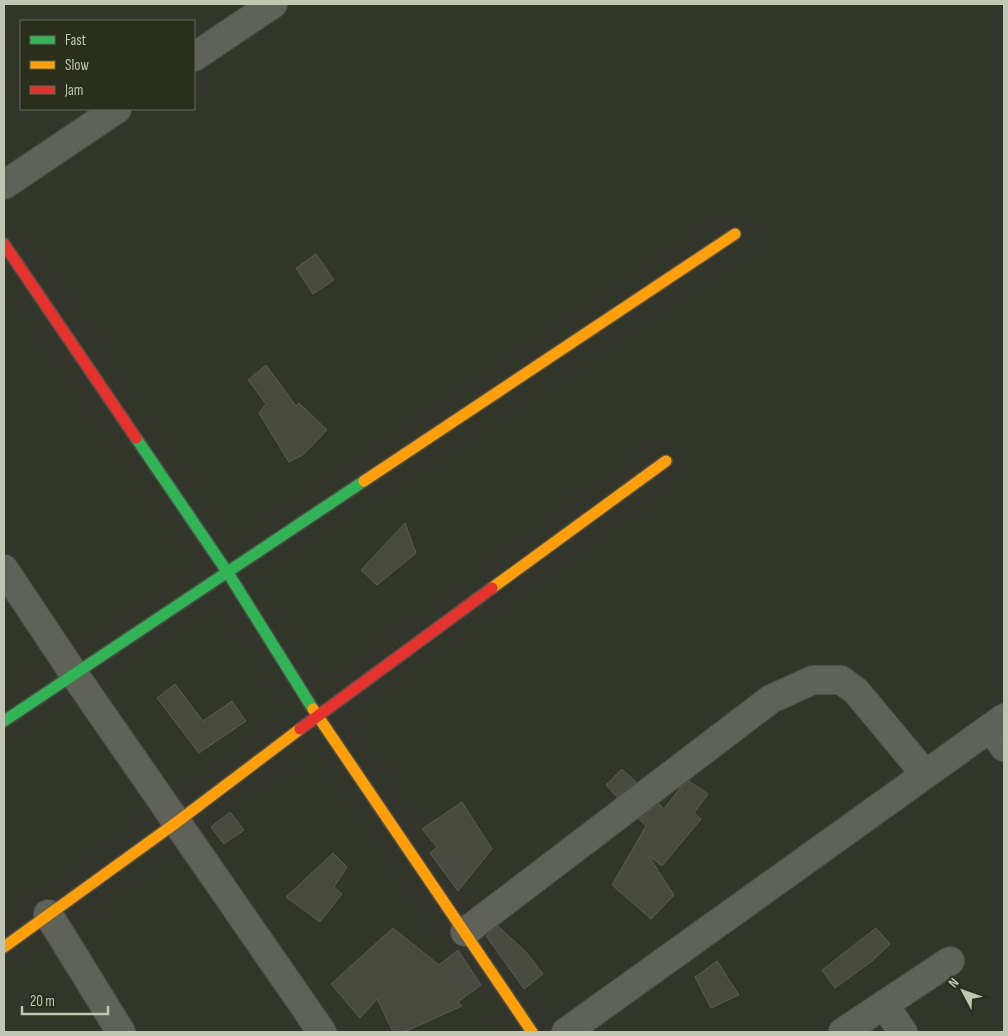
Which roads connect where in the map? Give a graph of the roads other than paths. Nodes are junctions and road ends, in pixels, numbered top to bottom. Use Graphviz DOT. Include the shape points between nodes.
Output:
graph roads {
  1 [pos="274,4"];
  2 [pos="195,56"];
  3 [pos="116,110"];
  4 [pos="4,185"];
  5 [pos="736,234"];
  6 [pos="4,244"];
  7 [pos="666,461"];
  8 [pos="4,569"];
  9 [pos="228,573"];
  10 [pos="74,674"];
  11 [pos="319,715"];
  12 [pos="4,721"];
  13 [pos="1000,731"];
  14 [pos="925,774"];
  15 [pos="177,822"];
  16 [pos="48,914"];
  17 [pos="465,932"];
  18 [pos="4,947"];
  19 [pos="950,961"];
  20 [pos="884,1005"];
  21 [pos="121,1032"];
  22 [pos="322,1032"];
  23 [pos="532,1032"];
  24 [pos="566,1032"];
  25 [pos="843,1032"];
  26 [pos="903,1032"];
  1 -- 2 [label="street"];
  3 -- 4 [label="street"];
  5 -- 9 [label="street"];
  6 -- 9 [label="street"];
  7 -- 11 [label="street"];
  8 -- 10 [label="street"];
  9 -- 10 [label="street"];
  9 -- 11 [label="street"];
  10 -- 12 [label="street"];
  10 -- 15 [label="street"];
  11 -- 15 [label="street"];
  11 -- 17 [label="street"];
  13 -- 14 [label="street"];
  14 -- 17 [label="street" via="856,690 841,680 813,680 771,700"];
  14 -- 24 [label="street"];
  15 -- 16 [label="street"];
  15 -- 22 [label="street"];
  16 -- 18 [label="street"];
  16 -- 21 [label="street"];
  17 -- 23 [label="street"];
  19 -- 20 [label="street"];
  20 -- 25 [label="street"];
  20 -- 26 [label="street"];
}
